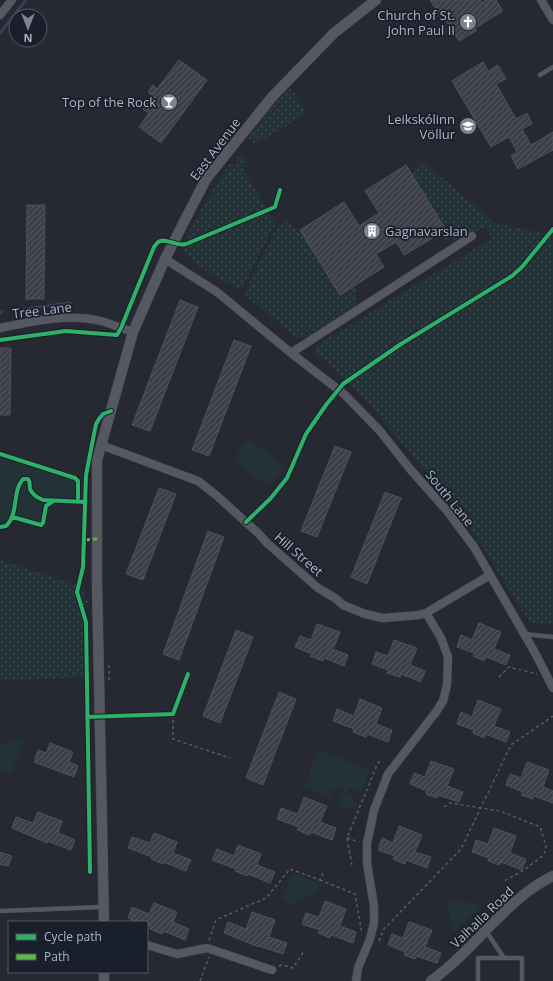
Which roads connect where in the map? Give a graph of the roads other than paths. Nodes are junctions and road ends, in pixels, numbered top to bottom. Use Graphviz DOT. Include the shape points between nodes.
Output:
graph roads {
  1 [pos="12,0"];
  2 [pos="376,0"];
  3 [pos="541,0"];
  4 [pos="0,15"];
  5 [pos="553,20"];
  6 [pos="553,67"];
  7 [pos="540,75"];
  8 [pos="472,236"];
  9 [pos="165,259"];
  10 [pos="0,328"];
  11 [pos="133,332"];
  12 [pos="291,353"];
  13 [pos="101,445"];
  14 [pos="490,575"];
  15 [pos="426,613"];
  16 [pos="524,634"];
  17 [pos="553,637"];
  18 [pos="553,688"];
  19 [pos="553,876"];
  20 [pos="103,907"];
  21 [pos="0,911"];
  22 [pos="104,921"];
  23 [pos="486,931"];
  24 [pos="148,944"];
  25 [pos="504,958"];
  26 [pos="272,970"];
  27 [pos="356,981"];
  28 [pos="431,981"];
  29 [pos="478,981"];
  30 [pos="522,981"];
  1 -- 4 [label="street"];
  2 -- 9 [label="street, East Avenue" via="334,33 272,97 206,179"];
  3 -- 5 [label="street"];
  6 -- 7 [label="lane"];
  8 -- 12 [label="street"];
  9 -- 11 [label="street, East Avenue"];
  9 -- 12 [label="street, South Lane" via="217,292"];
  10 -- 11 [label="street, Tree Lane" via="78,317 101,321"];
  11 -- 13 [label="street, East Avenue"];
  12 -- 14 [label="street, South Lane" via="344,394 380,430 448,512 474,547"];
  13 -- 15 [label="street, Hill Street" via="198,482 216,495 318,588 343,605 383,618"];
  13 -- 20 [label="street, East Avenue" via="97,460 97,583"];
  14 -- 15 [label="street, Hill Street"];
  14 -- 16 [label="street, South Lane"];
  15 -- 27 [label="street" via="441,638 448,657 447,685 443,701 436,712 388,774 374,810 367,844 374,923"];
  16 -- 17 [label="lane"];
  16 -- 18 [label="street, South Lane"];
  19 -- 23 [label="street, Valhalla Road" via="518,898"];
  20 -- 21 [label="lane"];
  20 -- 22 [label="street, East Avenue"];
  23 -- 25 [label="lane"];
  23 -- 28 [label="street, Valhalla Road"];
  24 -- 26 [label="street" via="177,954 209,949"];
  25 -- 29 [label="lane" via="478,958"];
  25 -- 30 [label="lane" via="522,958"];
}
